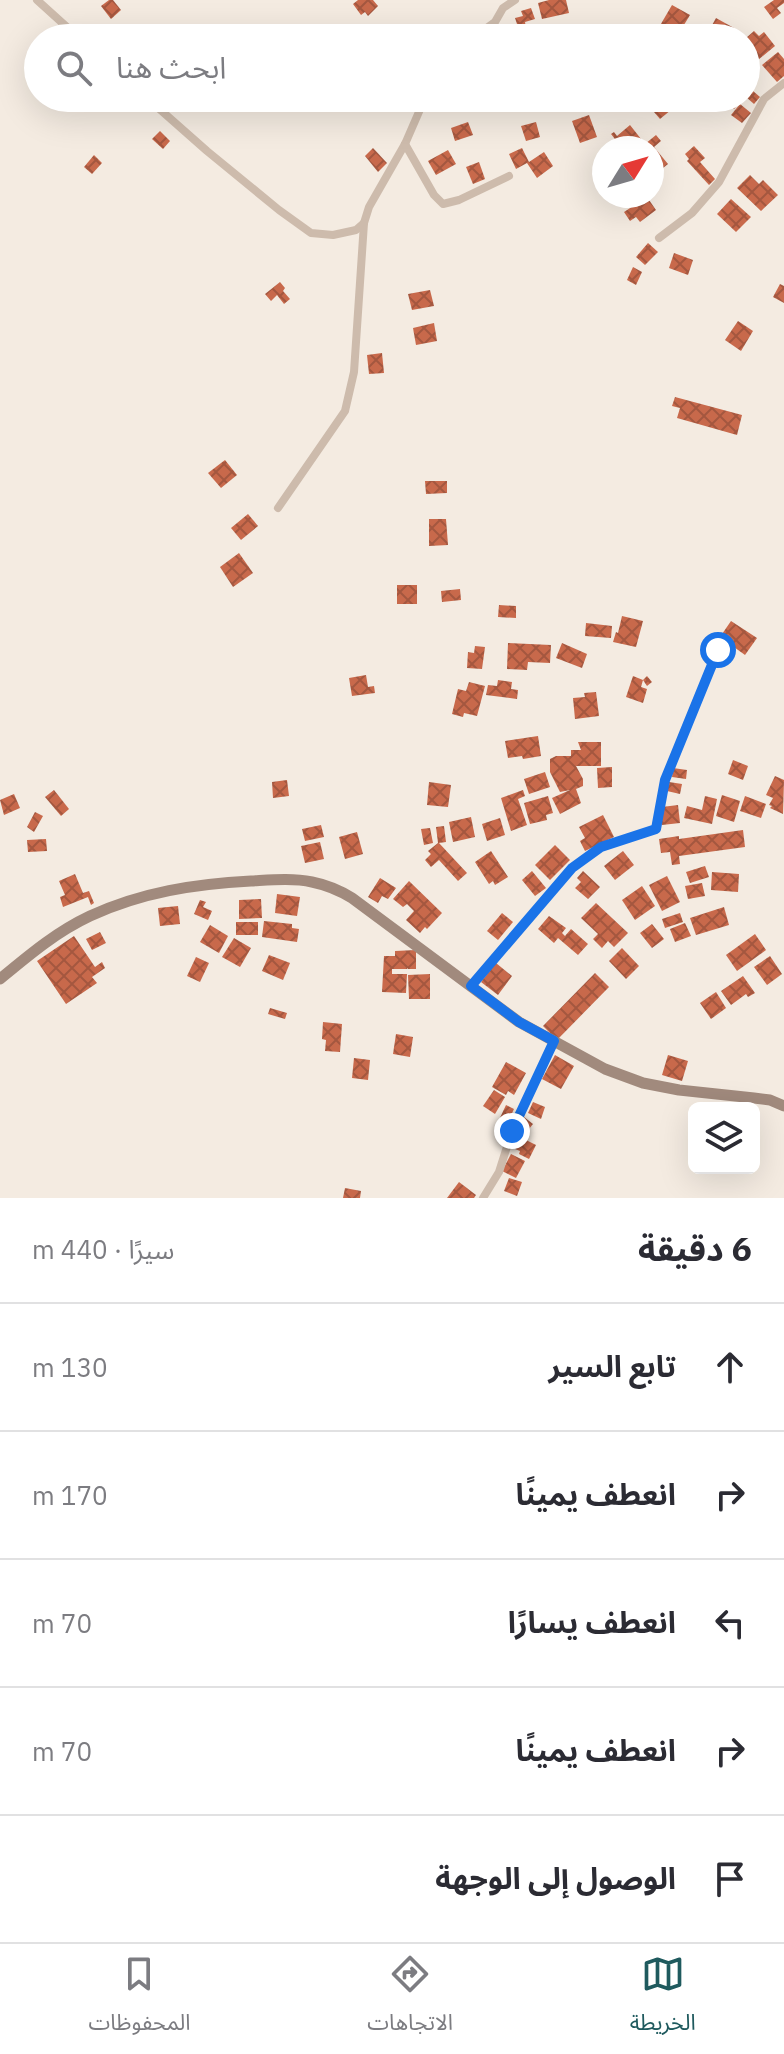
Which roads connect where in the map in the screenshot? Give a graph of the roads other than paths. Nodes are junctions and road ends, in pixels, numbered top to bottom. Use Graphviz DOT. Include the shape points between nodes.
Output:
graph roads {
  1 [pos="37,0"];
  2 [pos="515,0"];
  3 [pos="64,24"];
  4 [pos="492,24"];
  5 [pos="784,83"];
  6 [pos="760,106"];
  7 [pos="163,112"];
  8 [pos="419,112"];
  9 [pos="757,112"];
  10 [pos="405,144"];
  11 [pos="509,176"];
  12 [pos="364,223"];
  13 [pos="659,238"];
  14 [pos="278,508"];
  15 [pos="718,650"];
  16 [pos="0,979"];
  17 [pos="471,986"];
  18 [pos="554,1041"];
  19 [pos="784,1106"];
  20 [pos="483,1198"];
  1 -- 3 [label="street"];
  2 -- 4 [label="street"];
  5 -- 6 [label="street"];
  7 -- 12 [label="street" via="311,233 333,235"];
  8 -- 10 [label="street"];
  9 -- 13 [label="street" via="719,182 692,213"];
  10 -- 11 [label="street" via="443,204"];
  10 -- 12 [label="street"];
  12 -- 14 [label="street" via="354,372 345,411"];
  15 -- 17 [label="street" via="665,780 656,829 601,847 572,868"];
  16 -- 17 [label="main road" via="48,940 126,902 210,883 285,879 310,881 352,898"];
  17 -- 18 [label="main road"];
  18 -- 19 [label="main road" via="643,1083"];
  18 -- 20 [label="street"];
}
